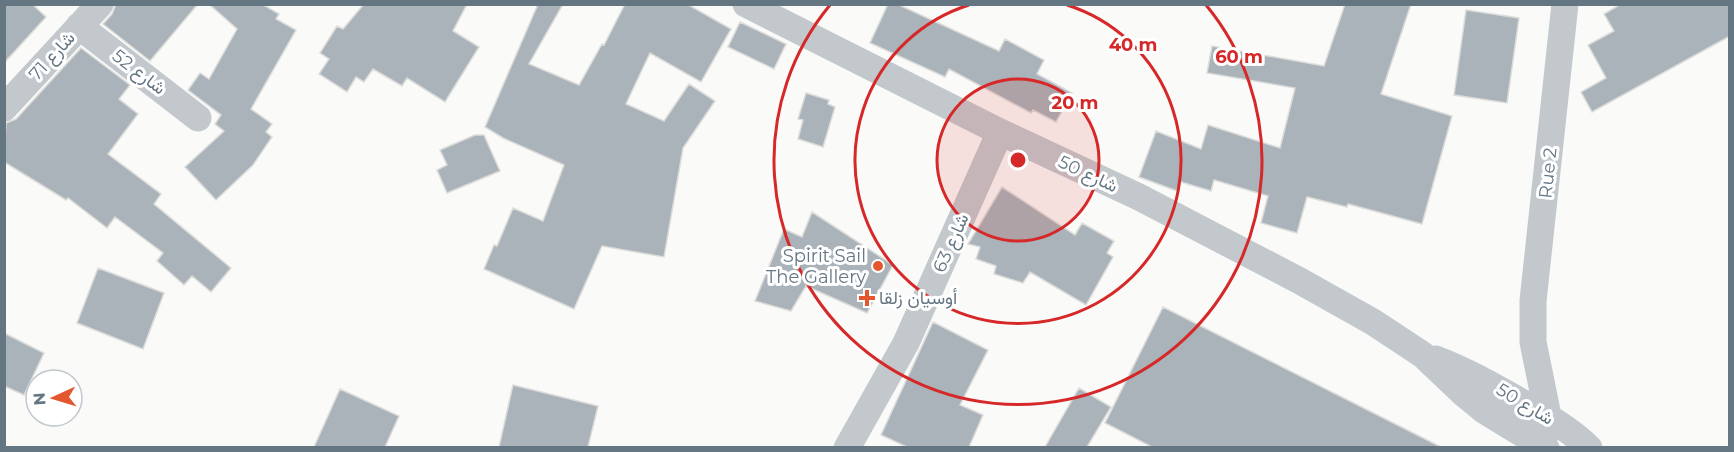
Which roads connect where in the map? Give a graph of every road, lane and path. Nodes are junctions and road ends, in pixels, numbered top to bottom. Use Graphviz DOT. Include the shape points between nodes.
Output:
graph roads {
  1 [pos="100,4"];
  2 [pos="746,4"];
  3 [pos="1565,4"];
  4 [pos="79,26"];
  5 [pos="4,108"];
  6 [pos="198,118"];
  7 [pos="1000,132"];
  8 [pos="1533,342"];
  9 [pos="1424,355"];
  10 [pos="1510,394"];
  11 [pos="1548,416"];
  12 [pos="1505,435"];
  13 [pos="847,447"];
  14 [pos="1543,447"];
  15 [pos="1589,447"];
  1 -- 4 [label="street, شارع 71"];
  2 -- 7 [label="street, شارع 50"];
  3 -- 8 [label="street, Rue 2" via="1533,301"];
  4 -- 5 [label="street, شارع 71"];
  4 -- 6 [label="street, شارع 52"];
  7 -- 9 [label="street, شارع 50" via="1300,281"];
  7 -- 13 [label="street, شارع 63" via="906,343"];
  8 -- 10 [label="street, Rue 2"];
  8 -- 11 [label="street, Rue 2"];
  9 -- 10 [label="street, شارع 50"];
  9 -- 12 [label="street, شارع 50"];
  10 -- 11 [label="street, شارع 50"];
  10 -- 12 [label="street, Rue 2"];
  11 -- 14 [label="street"];
  11 -- 15 [label="street, شارع 50"];
  12 -- 14 [label="street, شارع 50"];
}
